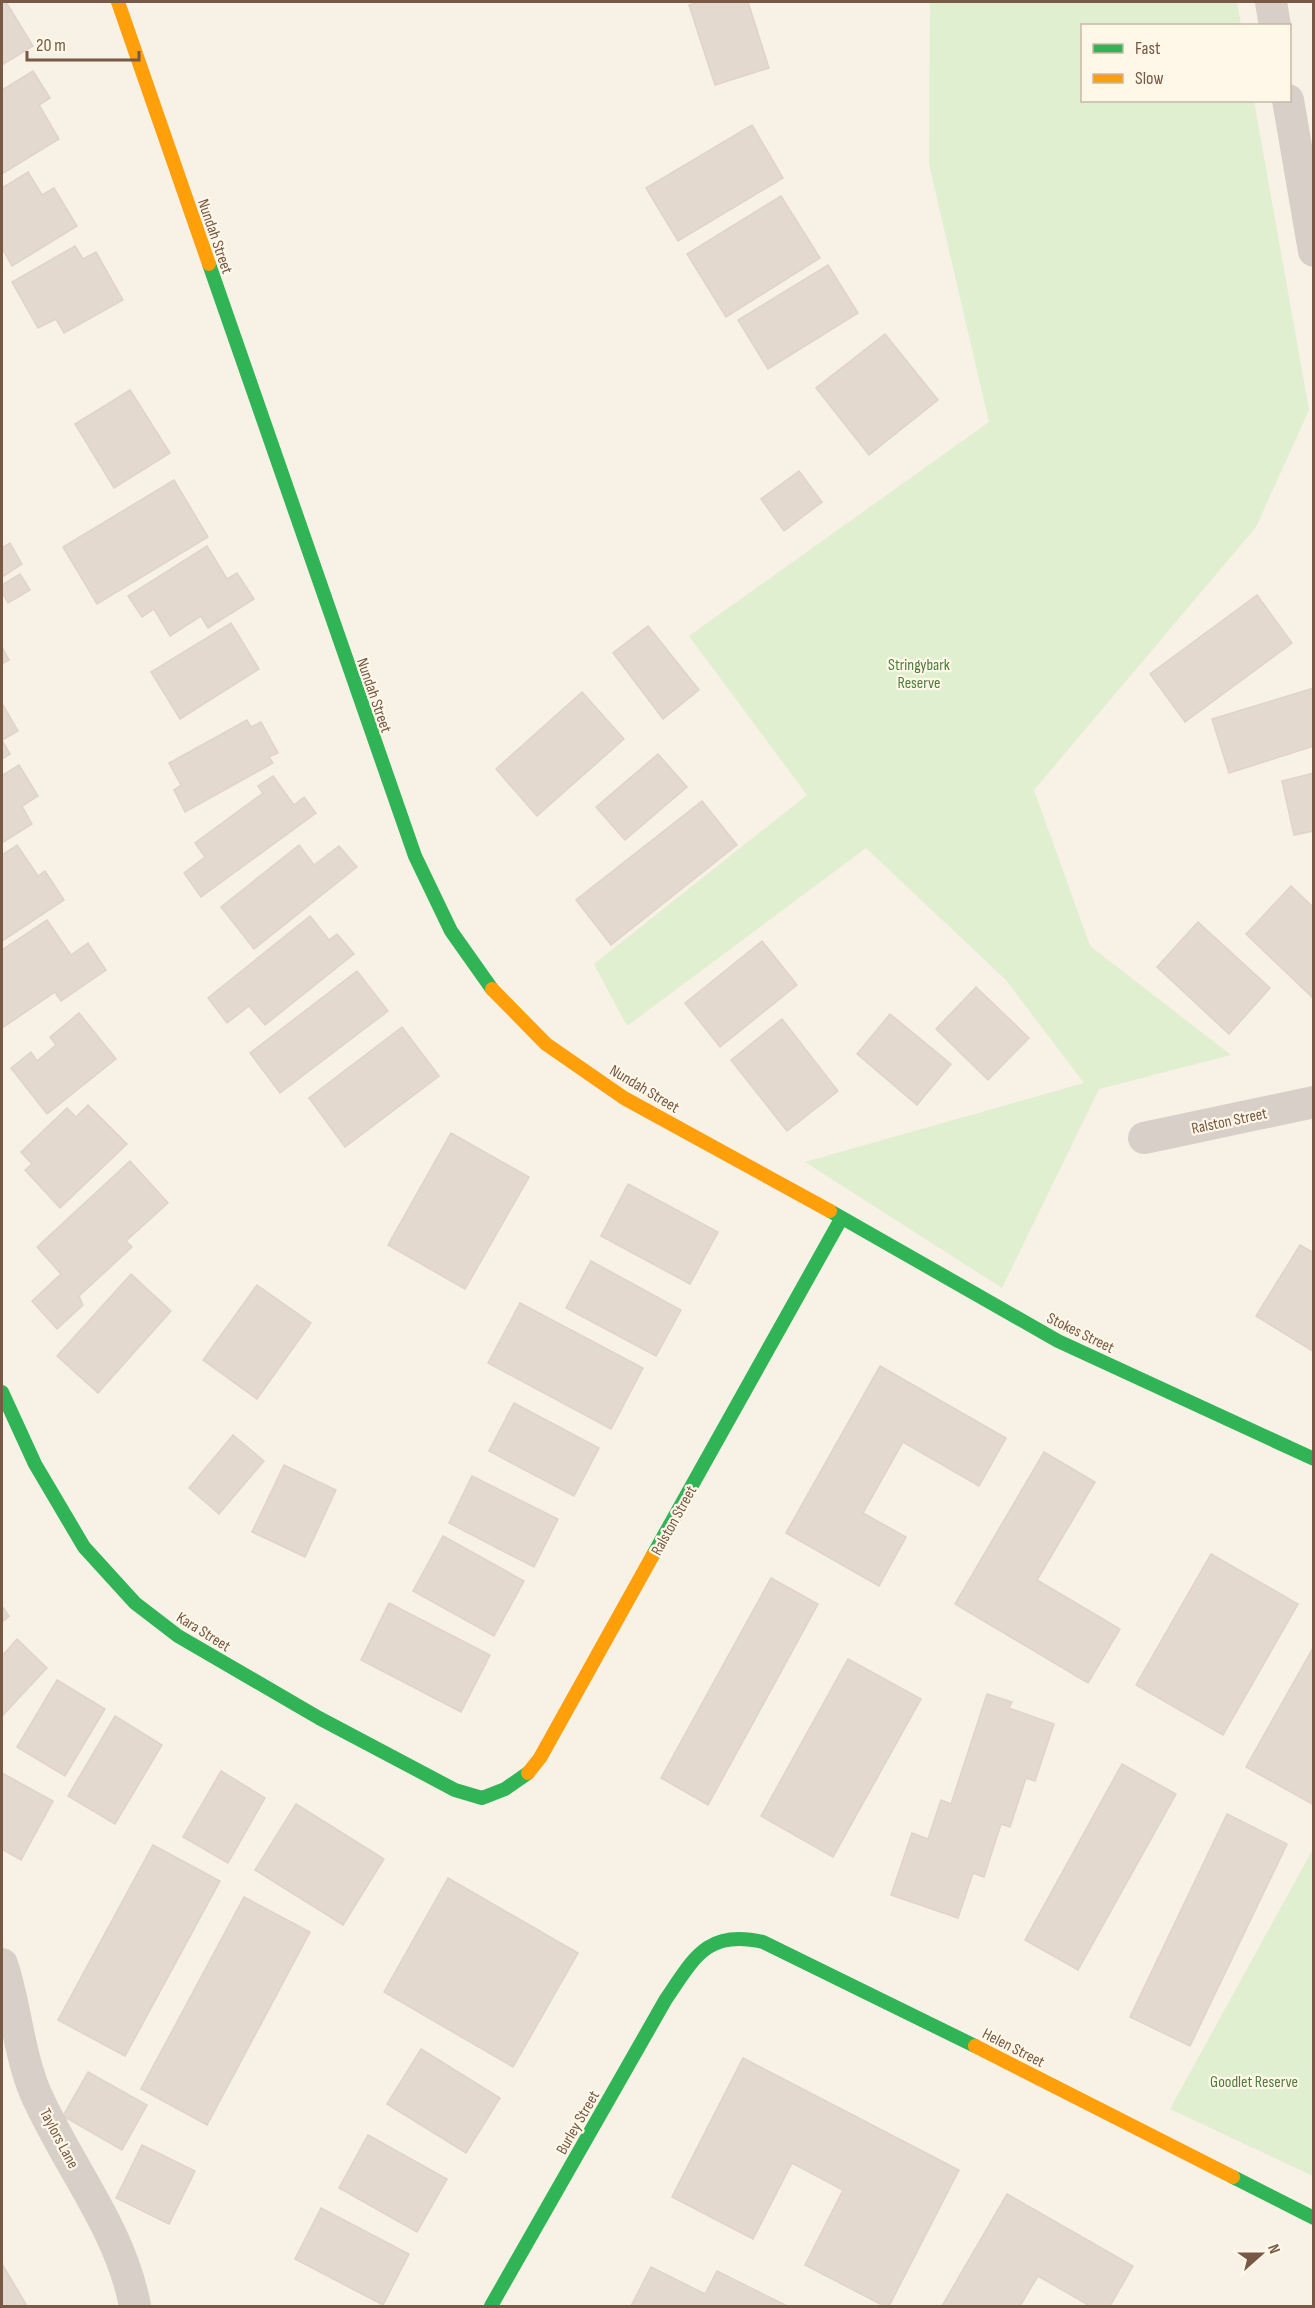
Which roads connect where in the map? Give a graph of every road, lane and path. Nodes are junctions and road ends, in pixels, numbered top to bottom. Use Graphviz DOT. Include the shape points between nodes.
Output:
graph roads {
  1 [pos="118,2"];
  2 [pos="1271,2"];
  3 [pos="1275,24"];
  4 [pos="1288,102"];
  5 [pos="1314,252"];
  6 [pos="1314,1102"];
  7 [pos="1144,1138"];
  8 [pos="841,1219"];
  9 [pos="2,1392"];
  10 [pos="1314,1459"];
  11 [pos="482,1798"];
  12 [pos="696,1956"];
  13 [pos="2,1964"];
  14 [pos="1314,2217"];
  15 [pos="135,2307"];
  16 [pos="491,2307"];
  1 -- 8 [label="street, Nundah Street" via="382,766 415,856 451,932 494,992 546,1044 624,1098"];
  2 -- 3 [label="street"];
  4 -- 5 [label="street"];
  6 -- 7 [label="street, Ralston Street"];
  8 -- 10 [label="street, Stokes Street" via="1058,1341"];
  8 -- 11 [label="street, Ralston Street" via="540,1758 525,1776"];
  9 -- 11 [label="street, Kara Street" via="65,1518 84,1547 135,1603 187,1641 309,1712 455,1790"];
  12 -- 14 [label="street, Helen Street" via="716,1941 737,1935 759,1938"];
  12 -- 16 [label="street, Burley Street" via="666,1999"];
  13 -- 15 [label="street, Taylors Lane" via="22,2057 36,2092 118,2247"];
}
